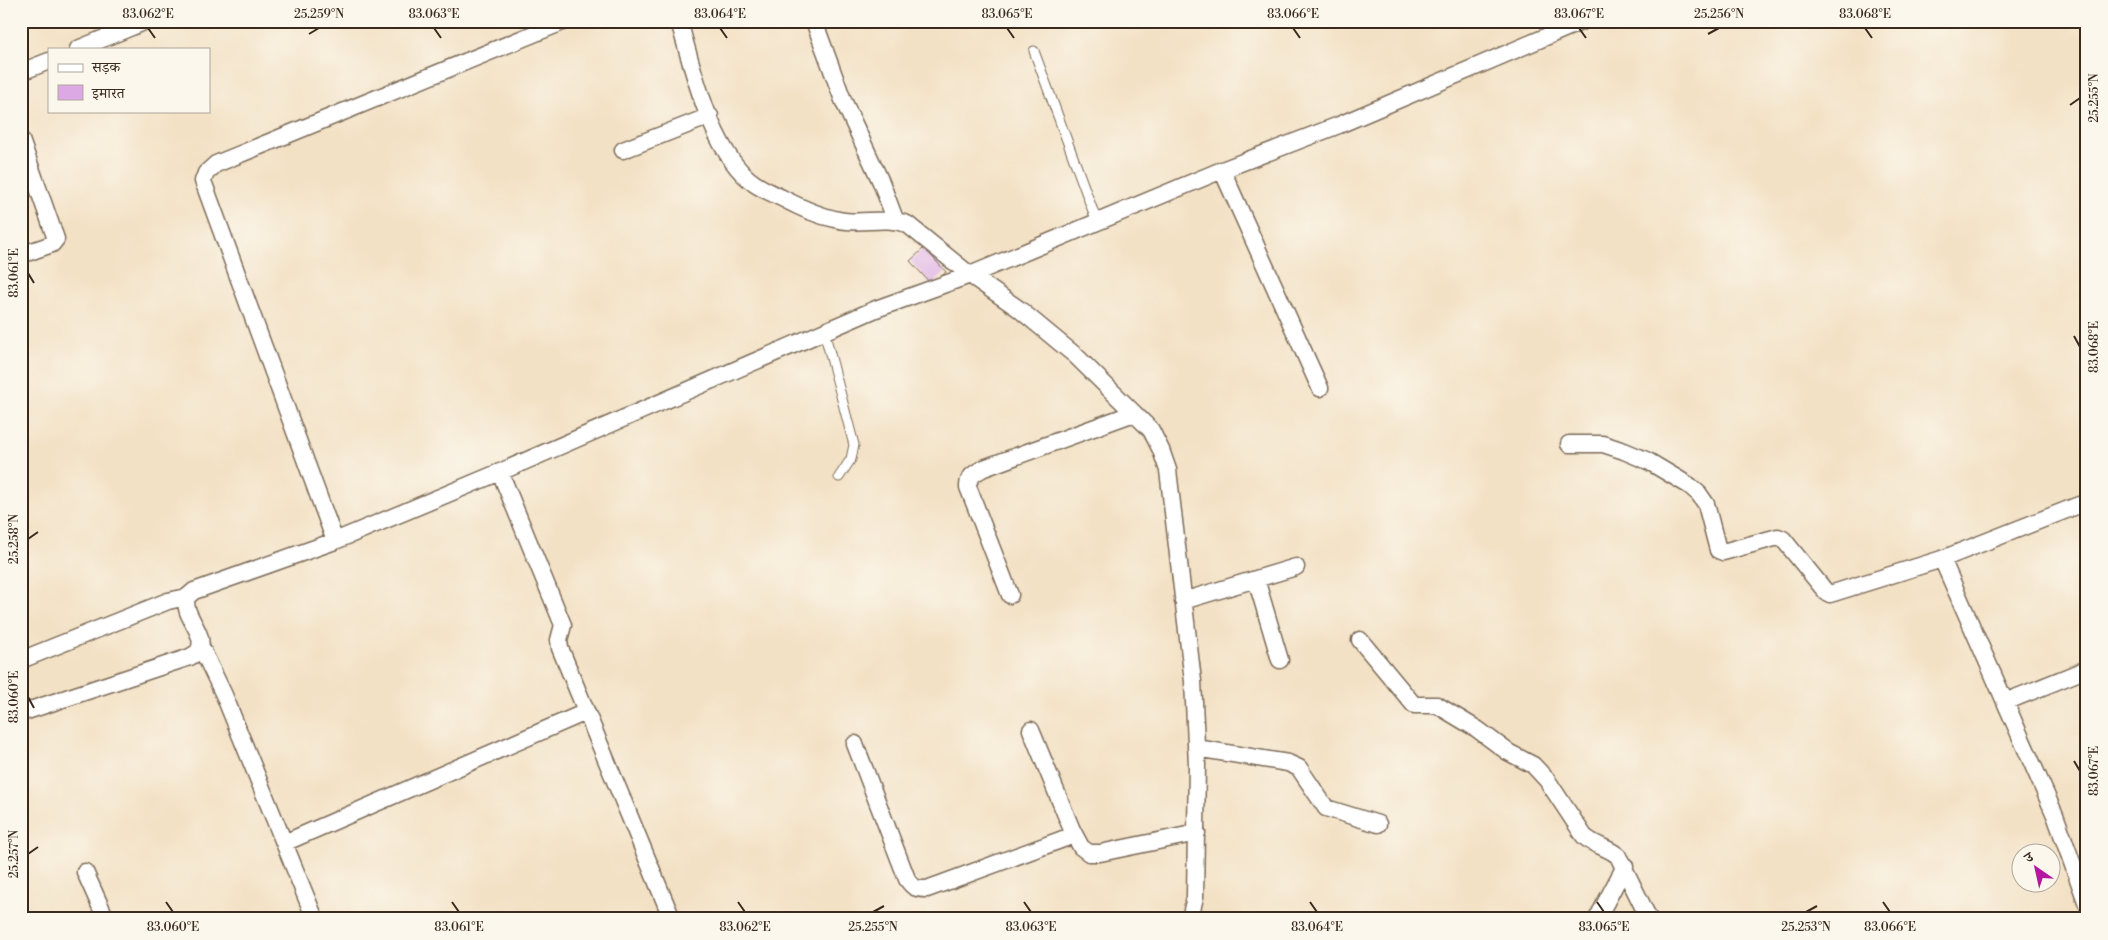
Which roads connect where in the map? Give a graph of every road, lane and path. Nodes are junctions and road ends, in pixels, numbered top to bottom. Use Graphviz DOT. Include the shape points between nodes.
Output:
graph roads {
  1 [pos="146,21"];
  2 [pos="565,21"];
  3 [pos="679,21"];
  4 [pos="814,21"];
  5 [pos="1583,21"];
  6 [pos="80,48"];
  7 [pos="1034,51"];
  8 [pos="48,61"];
  9 [pos="21,72"];
  10 [pos="710,116"];
  11 [pos="21,140"];
  12 [pos="623,150"];
  13 [pos="1222,170"];
  14 [pos="894,219"];
  15 [pos="1097,222"];
  16 [pos="21,255"];
  17 [pos="970,275"];
  18 [pos="824,331"];
  19 [pos="1320,388"];
  20 [pos="1134,413"];
  21 [pos="1569,444"];
  22 [pos="500,472"];
  23 [pos="839,477"];
  24 [pos="2079,505"];
  25 [pos="335,541"];
  26 [pos="1942,559"];
  27 [pos="1296,567"];
  28 [pos="1256,579"];
  29 [pos="1010,595"];
  30 [pos="187,597"];
  31 [pos="1184,601"];
  32 [pos="1360,640"];
  33 [pos="201,646"];
  34 [pos="21,660"];
  35 [pos="1280,660"];
  36 [pos="2087,669"];
  37 [pos="2005,702"];
  38 [pos="586,712"];
  39 [pos="21,713"];
  40 [pos="1031,730"];
  41 [pos="854,744"];
  42 [pos="1196,748"];
  43 [pos="1378,824"];
  44 [pos="1196,833"];
  45 [pos="1074,835"];
  46 [pos="284,843"];
  47 [pos="1625,866"];
  48 [pos="85,872"];
  49 [pos="2087,904"];
  50 [pos="106,919"];
  51 [pos="315,919"];
  52 [pos="672,919"];
  53 [pos="1190,919"];
  54 [pos="1597,919"];
  55 [pos="1649,919"];
  1 -- 6 [label="street"];
  2 -- 25 [label="street" via="216,164 206,173 203,182"];
  3 -- 10 [label="street"];
  4 -- 14 [label="street" via="843,100 881,182"];
  5 -- 13 [label="street" via="1339,125"];
  7 -- 15 [label="lane"];
  8 -- 9 [label="street"];
  10 -- 12 [label="street"];
  10 -- 14 [label="street" via="730,158 755,184 812,214 842,221"];
  11 -- 16 [label="street" via="56,239 52,244"];
  13 -- 15 [label="street"];
  13 -- 19 [label="street"];
  14 -- 17 [label="street" via="920,233"];
  15 -- 17 [label="street"];
  17 -- 18 [label="street"];
  17 -- 20 [label="street" via="1076,356"];
  18 -- 22 [label="street"];
  18 -- 23 [label="lane" via="854,446 852,459"];
  20 -- 29 [label="street" via="972,474 968,487"];
  20 -- 31 [label="street" via="1151,430 1168,470"];
  21 -- 26 [label="street" via="1603,444 1648,461 1699,494 1706,504 1718,550 1723,552 1778,537 1830,594"];
  22 -- 25 [label="street"];
  22 -- 38 [label="street" via="563,625 559,643"];
  24 -- 26 [label="street"];
  25 -- 30 [label="street" via="210,584"];
  26 -- 37 [label="street"];
  27 -- 28 [label="street"];
  28 -- 31 [label="street"];
  28 -- 35 [label="street"];
  30 -- 33 [label="street" via="186,606"];
  30 -- 34 [label="street" via="168,601"];
  31 -- 42 [label="street"];
  32 -- 47 [label="street" via="1414,705 1437,705 1533,765 1547,780 1584,836 1590,842 1611,850"];
  33 -- 39 [label="street" via="190,657"];
  33 -- 46 [label="street"];
  36 -- 37 [label="street"];
  37 -- 49 [label="street" via="2055,815"];
  38 -- 46 [label="street"];
  38 -- 52 [label="street"];
  40 -- 45 [label="street"];
  41 -- 45 [label="street" via="913,887 927,888"];
  42 -- 43 [label="street" via="1288,763 1303,772 1326,808"];
  42 -- 44 [label="street"];
  44 -- 45 [label="street" via="1100,853 1089,853"];
  44 -- 53 [label="street" via="1195,898"];
  46 -- 51 [label="street"];
  47 -- 54 [label="street"];
  47 -- 55 [label="street"];
  48 -- 50 [label="street"];
}
